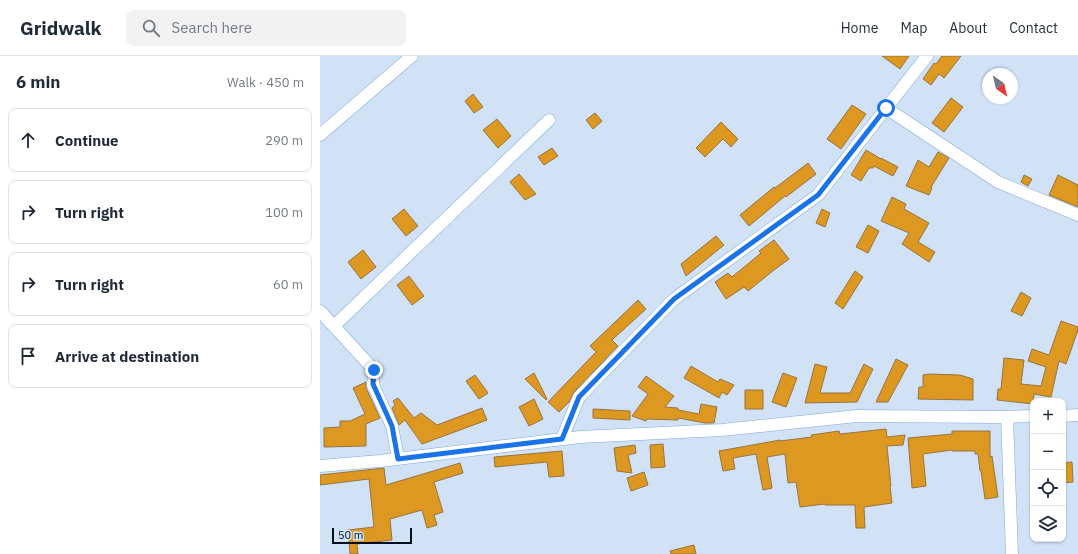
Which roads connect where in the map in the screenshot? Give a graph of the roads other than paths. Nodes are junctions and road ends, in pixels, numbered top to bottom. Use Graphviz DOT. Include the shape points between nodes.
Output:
graph roads {
  1 [pos="412,56"];
  2 [pos="927,56"];
  3 [pos="886,108"];
  4 [pos="549,120"];
  5 [pos="320,135"];
  6 [pos="1078,215"];
  7 [pos="320,311"];
  8 [pos="334,326"];
  9 [pos="1078,415"];
  10 [pos="1030,416"];
  11 [pos="1066,416"];
  12 [pos="1007,417"];
  13 [pos="562,439"];
  14 [pos="398,459"];
  15 [pos="320,466"];
  16 [pos="1012,554"];
  1 -- 5 [label="street"];
  2 -- 3 [label="street"];
  3 -- 6 [label="street" via="998,182"];
  3 -- 13 [label="street" via="818,195 674,299 579,397"];
  4 -- 8 [label="street"];
  7 -- 8 [label="street"];
  8 -- 14 [label="street" via="374,370 373,384 392,426"];
  9 -- 11 [label="street"];
  10 -- 12 [label="street"];
  12 -- 13 [label="street" via="856,416 722,430"];
  12 -- 16 [label="street"];
  13 -- 14 [label="street"];
  14 -- 15 [label="street"];
}
